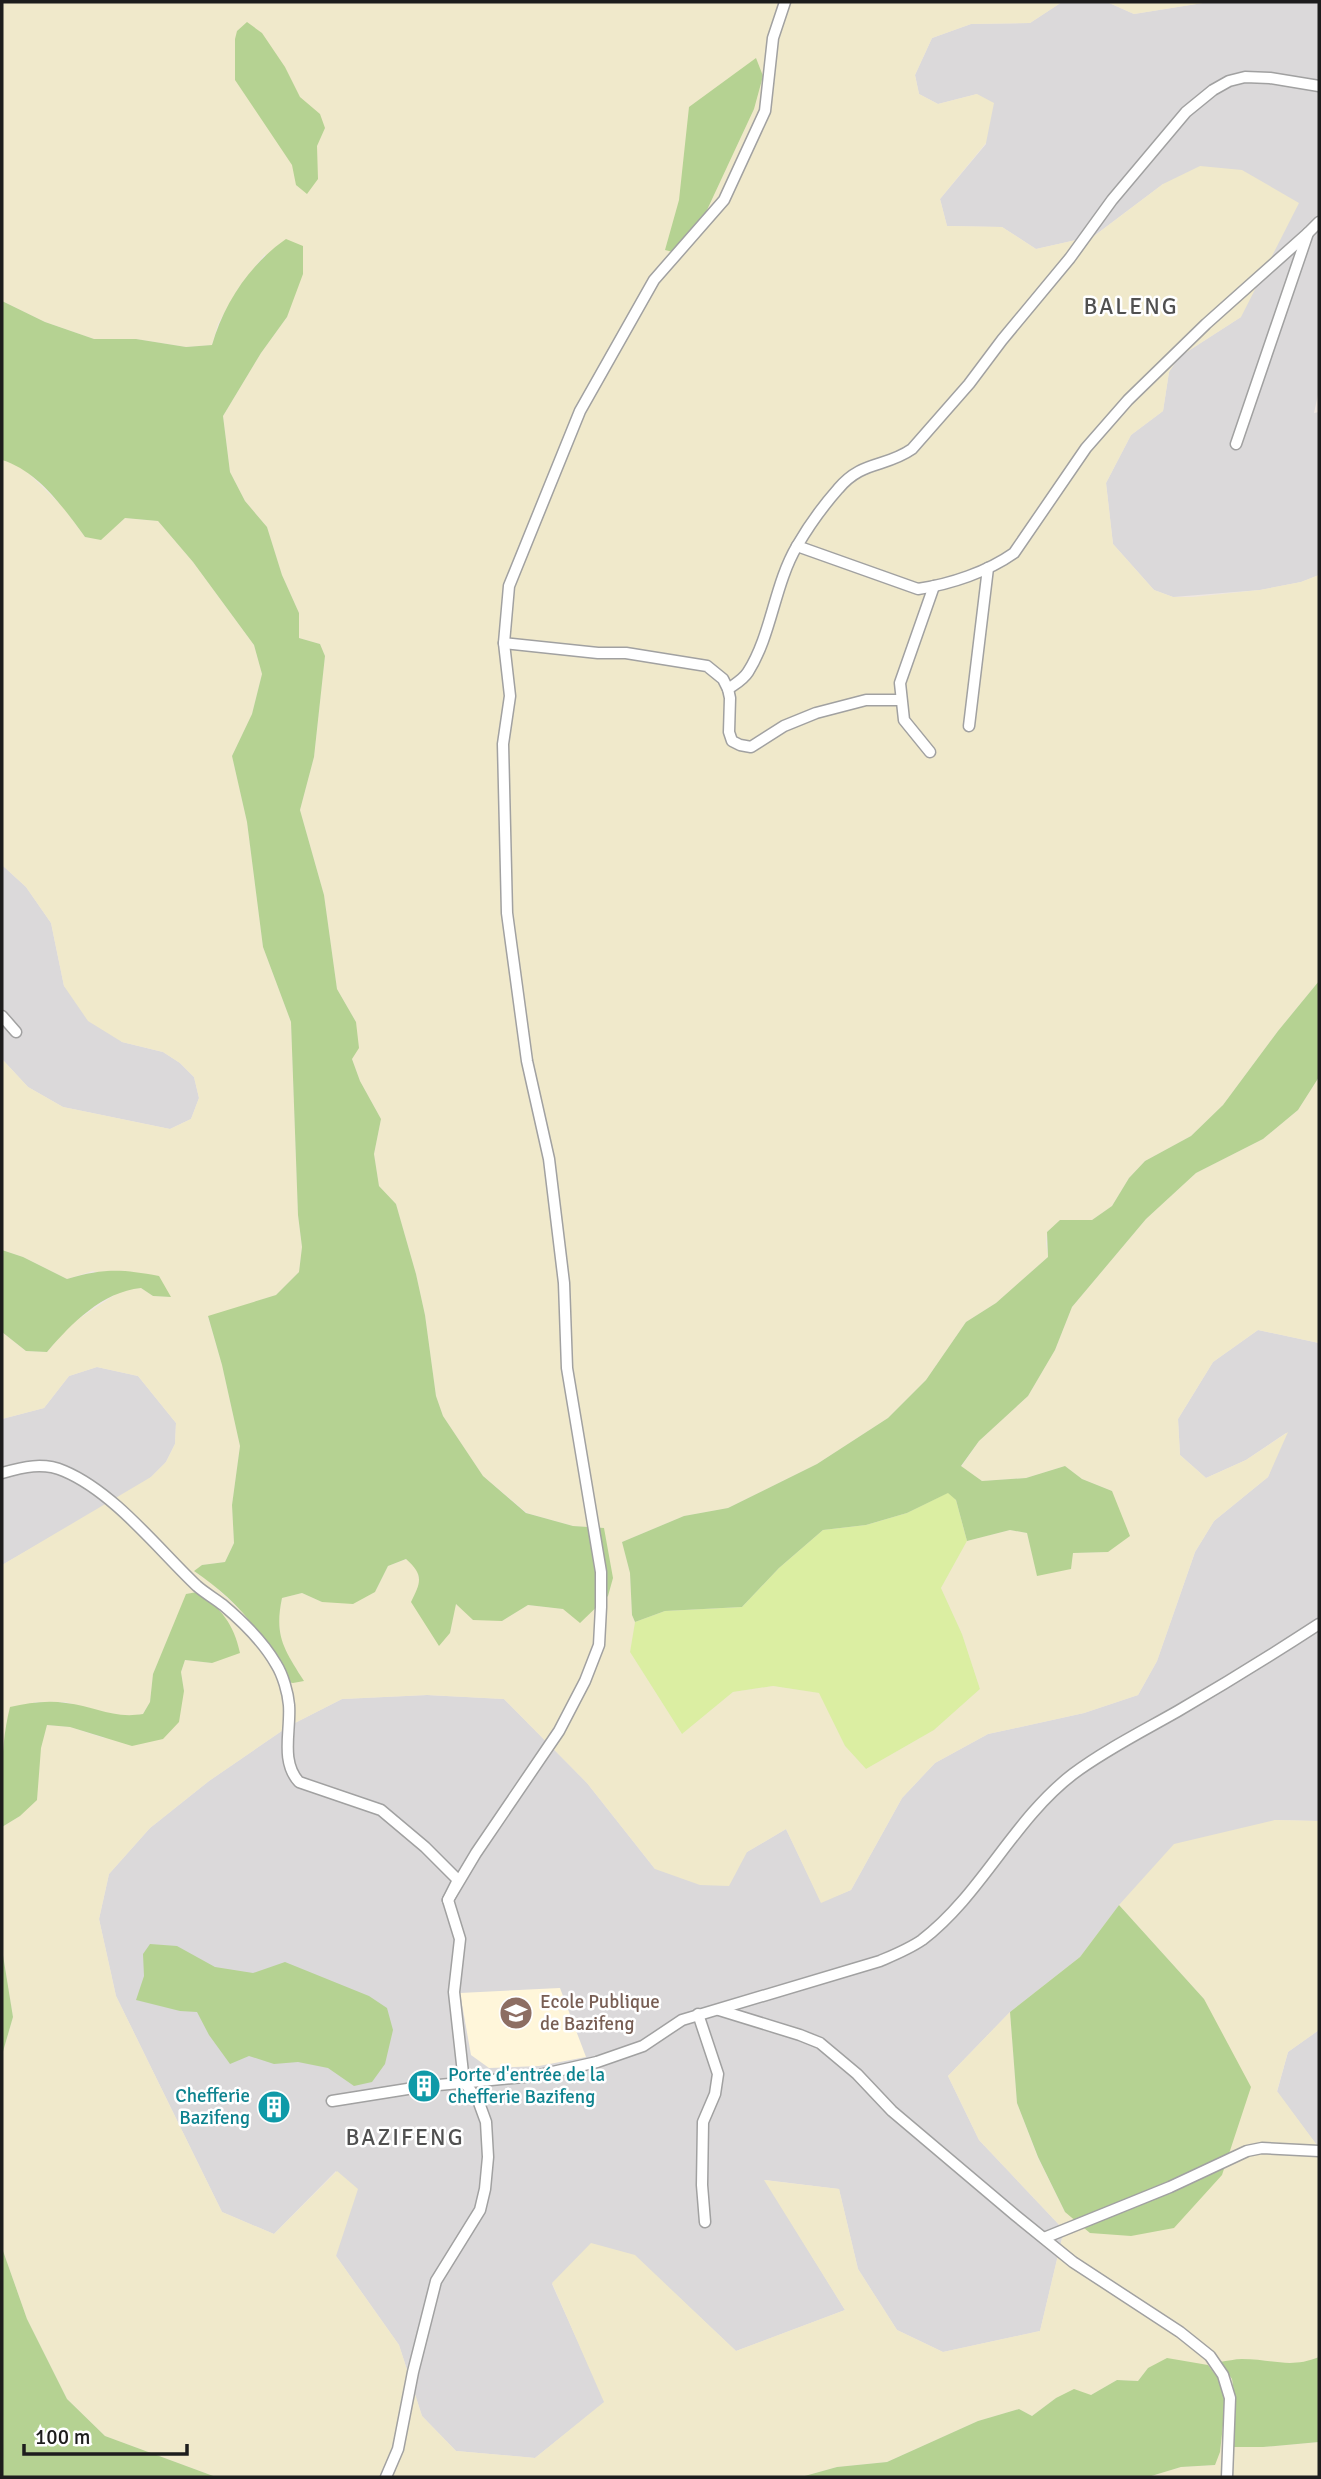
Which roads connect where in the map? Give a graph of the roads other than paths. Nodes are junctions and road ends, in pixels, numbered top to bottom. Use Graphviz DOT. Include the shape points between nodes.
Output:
graph roads {
  1 [pos="785,2"];
  2 [pos="1319,86"];
  3 [pos="1319,222"];
  4 [pos="1308,233"];
  5 [pos="1236,444"];
  6 [pos="797,546"];
  7 [pos="988,568"];
  8 [pos="934,586"];
  9 [pos="503,643"];
  10 [pos="728,689"];
  11 [pos="900,700"];
  12 [pos="969,726"];
  13 [pos="930,752"];
  14 [pos="2,1016"];
  15 [pos="16,1032"];
  16 [pos="2,1473"];
  17 [pos="1319,1624"];
  18 [pos="448,1900"];
  19 [pos="718,2010"];
  20 [pos="698,2014"];
  21 [pos="464,2082"];
  22 [pos="332,2101"];
  23 [pos="1319,2151"];
  24 [pos="705,2222"];
  25 [pos="1044,2238"];
  26 [pos="386,2477"];
  27 [pos="1227,2477"];
  1 -- 9 [label="street" via="774,38 765,111 724,200 654,280 580,411 509,586"];
  2 -- 6 [label="street" via="1245,77 1213,90 1186,113 912,449 856,471"];
  3 -- 4 [label="street"];
  4 -- 5 [label="street"];
  4 -- 7 [label="street" via="1128,400 1086,448 1014,553"];
  6 -- 8 [label="street" via="918,589"];
  6 -- 10 [label="street" via="748,672"];
  7 -- 8 [label="street"];
  7 -- 12 [label="street"];
  8 -- 11 [label="street" via="900,683"];
  9 -- 10 [label="street" via="626,653 708,666"];
  9 -- 18 [label="street" via="510,696 502,744 507,913 527,1061 550,1158 564,1283 567,1368 601,1572 601,1607 599,1645 559,1731"];
  10 -- 11 [label="street" via="732,741 751,747 816,713 866,700"];
  11 -- 13 [label="street" via="904,720"];
  14 -- 15 [label="street"];
  16 -- 18 [label="street" via="36,1465 63,1471 92,1487 223,1606 277,1665 289,1704 292,1774 299,1782 366,1803 394,1818 458,1881"];
  17 -- 19 [label="street" via="1073,1774 1040,1804 955,1908 922,1940 880,1961"];
  18 -- 21 [label="street" via="460,1939 454,1992"];
  19 -- 20 [label="street"];
  19 -- 25 [label="street" via="820,2043 902,2120"];
  20 -- 21 [label="street" via="643,2046 597,2062 535,2077"];
  20 -- 24 [label="street" via="718,2074 703,2122"];
  21 -- 22 [label="street"];
  21 -- 26 [label="street" via="478,2100 486,2122 485,2189 480,2210 436,2281 398,2449"];
  23 -- 25 [label="street" via="1247,2151"];
  25 -- 27 [label="street" via="1210,2356 1223,2375 1230,2398"];
}
